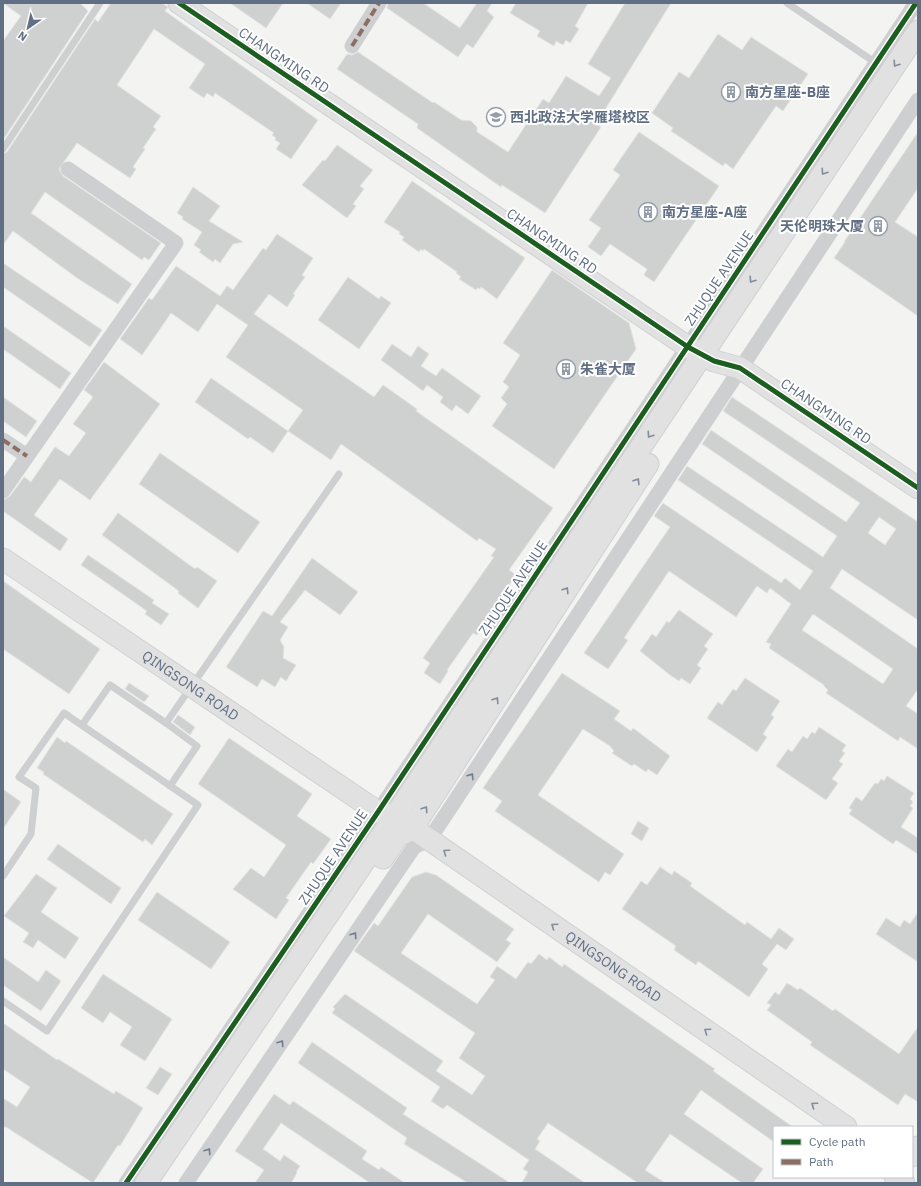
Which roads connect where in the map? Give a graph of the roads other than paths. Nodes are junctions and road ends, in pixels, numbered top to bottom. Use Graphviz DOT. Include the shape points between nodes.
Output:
graph roads {
  1 [pos="100,3"];
  2 [pos="179,3"];
  3 [pos="379,3"];
  4 [pos="788,3"];
  5 [pos="916,3"];
  6 [pos="918,31"];
  7 [pos="352,46"];
  8 [pos="918,56"];
  9 [pos="876,63"];
  10 [pos="918,100"];
  11 [pos="3,149"];
  12 [pos="68,169"];
  13 [pos="701,355"];
  14 [pos="740,368"];
  15 [pos="3,440"];
  16 [pos="27,456"];
  17 [pos="338,474"];
  18 [pos="918,488"];
  19 [pos="3,491"];
  20 [pos="3,559"];
  21 [pos="191,686"];
  22 [pos="166,723"];
  23 [pos="82,724"];
  24 [pos="170,786"];
  25 [pos="402,830"];
  26 [pos="3,876"];
  27 [pos="3,1002"];
  28 [pos="821,1126"];
  29 [pos="845,1126"];
  30 [pos="126,1183"];
  31 [pos="146,1183"];
  32 [pos="163,1183"];
  33 [pos="186,1183"];
  1 -- 11 [label="lane"];
  2 -- 13 [label="main road, CHANGMING RD"];
  3 -- 7 [label="street"];
  4 -- 9 [label="lane"];
  5 -- 9 [label="street, ZHUQUE AVENUE"];
  6 -- 13 [label="main road, ZHUQUE AVENUE, one-way"];
  8 -- 13 [label="main road, ZHUQUE AVENUE"];
  9 -- 13 [label="street, ZHUQUE AVENUE"];
  10 -- 14 [label="street, ZHUQUE AVENUE"];
  12 -- 16 [label="street" via="176,243"];
  13 -- 14 [label="main road, CHANGMING RD"];
  13 -- 25 [label="main road, ZHUQUE AVENUE" via="694,370"];
  14 -- 18 [label="main road, CHANGMING RD"];
  25 -- 14 [label="street, ZHUQUE AVENUE, one-way"];
  15 -- 16 [label="street"];
  16 -- 19 [label="street"];
  17 -- 21 [label="lane"];
  20 -- 21 [label="main road, QINGSONG ROAD"];
  21 -- 22 [label="lane"];
  21 -- 25 [label="main road, QINGSONG ROAD"];
  22 -- 23 [label="lane" via="110,685"];
  22 -- 24 [label="lane" via="197,746"];
  23 -- 24 [label="lane"];
  23 -- 26 [label="lane" via="64,713 19,778 36,788 31,834"];
  24 -- 27 [label="lane" via="198,805 47,1031"];
  25 -- 28 [label="main road, QINGSONG ROAD"];
  29 -- 25 [label="main road, QINGSONG ROAD, one-way"];
  25 -- 30 [label="street, ZHUQUE AVENUE"];
  25 -- 31 [label="main road, ZHUQUE AVENUE"];
  25 -- 32 [label="main road, ZHUQUE AVENUE"];
  33 -- 25 [label="street, ZHUQUE AVENUE, one-way"];
}
